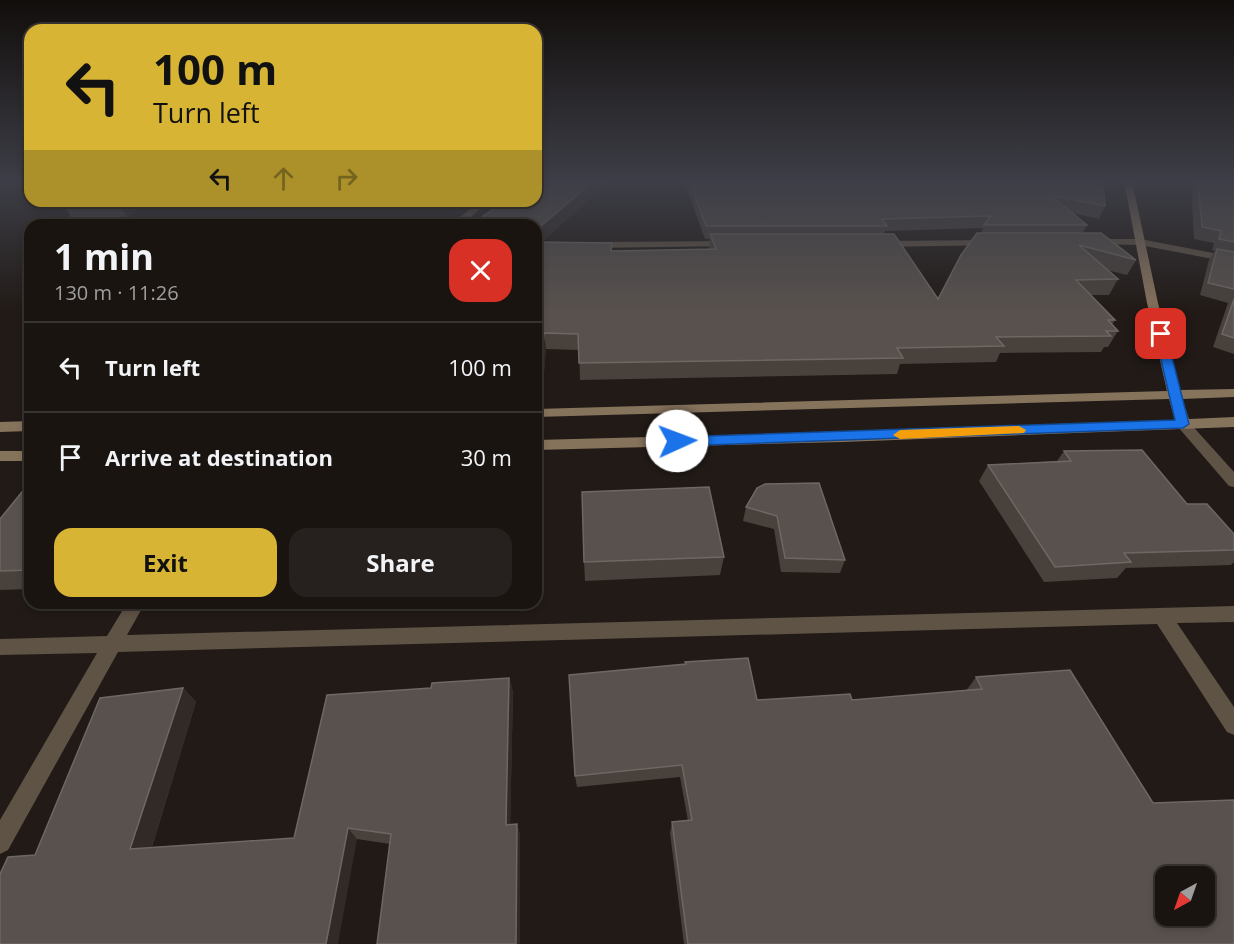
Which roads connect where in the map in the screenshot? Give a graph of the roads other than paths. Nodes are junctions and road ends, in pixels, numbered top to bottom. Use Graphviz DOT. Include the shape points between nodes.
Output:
graph roads {
  1 [pos="1137,225"];
  2 [pos="1140,242"];
  3 [pos="998,243"];
  4 [pos="1081,243"];
  5 [pos="739,244"];
  6 [pos="869,244"];
  7 [pos="574,245"];
  8 [pos="1234,260"];
  9 [pos="1234,393"];
  10 [pos="1174,394"];
  11 [pos="542,412"];
  12 [pos="1234,422"];
  13 [pos="1183,424"];
  14 [pos="24,426"];
  15 [pos="0,427"];
  16 [pos="542,445"];
  17 [pos="0,456"];
  18 [pos="24,456"];
  19 [pos="1234,482"];
  20 [pos="133,609"];
  21 [pos="1234,614"];
  22 [pos="1163,617"];
  23 [pos="114,644"];
  24 [pos="0,647"];
  25 [pos="1234,726"];
  26 [pos="0,842"];
  1 -- 2 [label="street"];
  2 -- 4 [label="street"];
  2 -- 8 [label="street"];
  2 -- 10 [label="street"];
  3 -- 6 [label="street"];
  5 -- 7 [label="street"];
  9 -- 10 [label="street"];
  10 -- 11 [label="street"];
  10 -- 13 [label="street"];
  12 -- 13 [label="street"];
  13 -- 16 [label="street"];
  13 -- 19 [label="street"];
  14 -- 15 [label="street"];
  17 -- 18 [label="street"];
  20 -- 23 [label="street"];
  21 -- 22 [label="street"];
  22 -- 23 [label="street"];
  22 -- 25 [label="street"];
  23 -- 24 [label="street"];
  23 -- 26 [label="street"];
}
